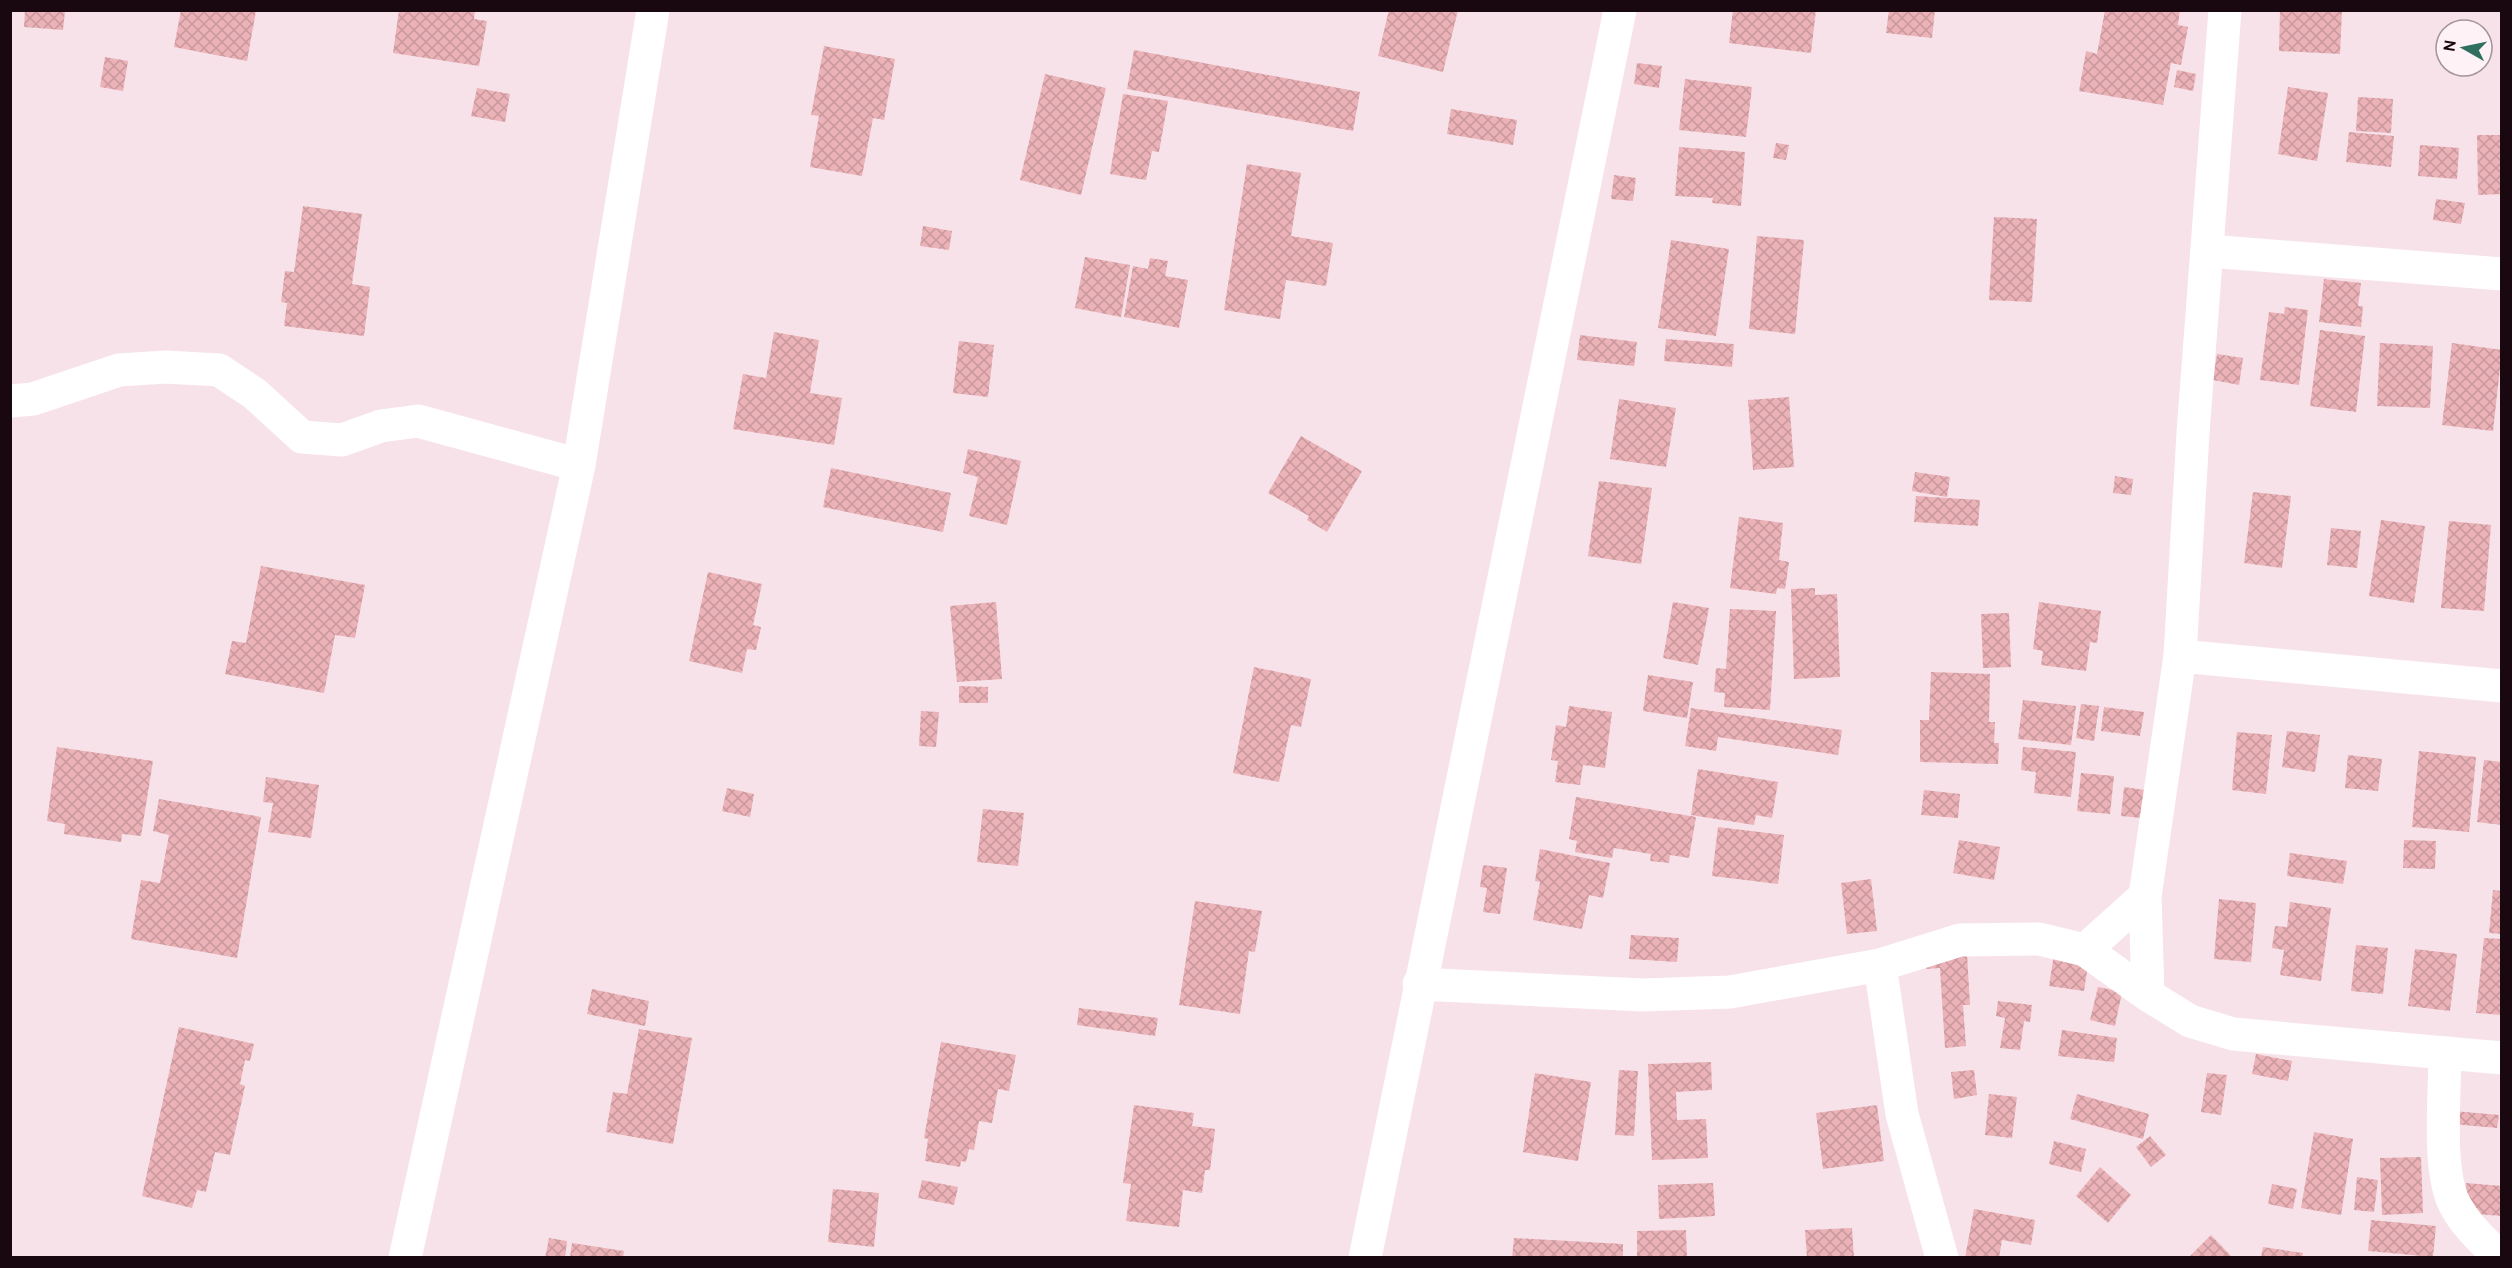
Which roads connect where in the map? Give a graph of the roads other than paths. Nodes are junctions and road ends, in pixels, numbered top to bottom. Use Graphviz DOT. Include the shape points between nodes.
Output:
graph roads {
  1 [pos="653,10"];
  2 [pos="1593,10"];
  3 [pos="1620,10"];
  4 [pos="2225,10"];
  5 [pos="1613,42"];
  6 [pos="2208,250"];
  7 [pos="2502,274"];
  8 [pos="10,401"];
  9 [pos="579,465"];
  10 [pos="2180,656"];
  11 [pos="2502,686"];
  12 [pos="2145,896"];
  13 [pos="2085,950"];
  14 [pos="1880,965"];
  15 [pos="1419,984"];
  16 [pos="2148,994"];
  17 [pos="2445,1053"];
  18 [pos="2502,1058"];
  19 [pos="405,1257"];
  20 [pos="1365,1257"];
  21 [pos="1942,1257"];
  22 [pos="2500,1257"];
  1 -- 9 [label="street"];
  2 -- 5 [label="street"];
  3 -- 5 [label="street"];
  4 -- 6 [label="street"];
  5 -- 15 [label="street"];
  6 -- 7 [label="street"];
  6 -- 10 [label="street"];
  8 -- 9 [label="street" via="33,399 119,370 219,370 255,394 302,437 342,440 381,426 418,422"];
  9 -- 19 [label="street"];
  10 -- 11 [label="street"];
  10 -- 12 [label="street"];
  12 -- 13 [label="street"];
  12 -- 16 [label="street"];
  13 -- 14 [label="street" via="2039,939 1960,940"];
  13 -- 16 [label="street"];
  14 -- 15 [label="street" via="1730,992 1642,995"];
  14 -- 21 [label="street" via="1902,1114"];
  15 -- 20 [label="street"];
  16 -- 17 [label="street" via="2190,1021 2233,1034"];
  17 -- 18 [label="street"];
  17 -- 22 [label="street" via="2446,1177 2454,1203 2467,1225"];
}
